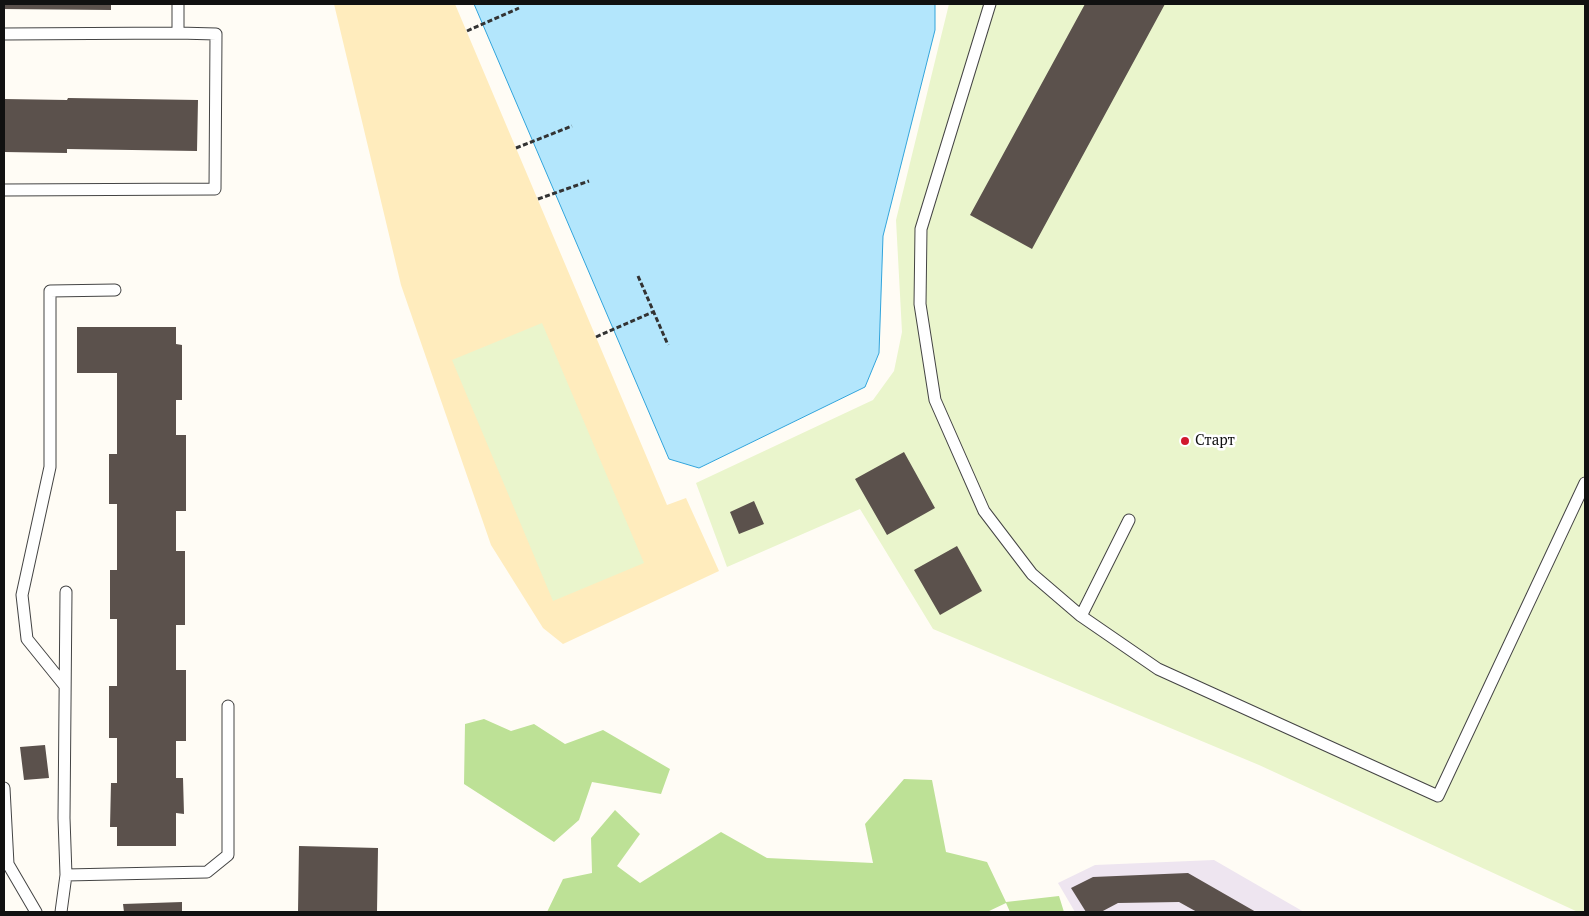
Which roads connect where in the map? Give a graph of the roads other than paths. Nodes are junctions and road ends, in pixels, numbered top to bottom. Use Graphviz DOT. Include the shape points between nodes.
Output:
graph roads {
  1 [pos="178,4"];
  2 [pos="990,4"];
  3 [pos="178,33"];
  4 [pos="4,34"];
  5 [pos="4,190"];
  6 [pos="115,290"];
  7 [pos="1585,483"];
  8 [pos="1129,520"];
  9 [pos="66,592"];
  10 [pos="1081,616"];
  11 [pos="65,686"];
  12 [pos="228,706"];
  13 [pos="4,788"];
  14 [pos="66,875"];
  15 [pos="36,912"];
  16 [pos="61,912"];
  1 -- 3 [label="lane"];
  2 -- 10 [label="lane" via="921,229 920,304 935,400 984,512 1032,574"];
  3 -- 4 [label="lane"];
  3 -- 5 [label="lane" via="216,34 215,189"];
  6 -- 11 [label="lane" via="50,291 50,468 22,595 27,639"];
  7 -- 10 [label="lane" via="1438,796 1158,669"];
  8 -- 10 [label="lane"];
  9 -- 11 [label="lane"];
  11 -- 14 [label="lane"];
  12 -- 14 [label="lane" via="228,855 206,872"];
  13 -- 15 [label="lane" via="8,864"];
  14 -- 16 [label="lane"];
}
